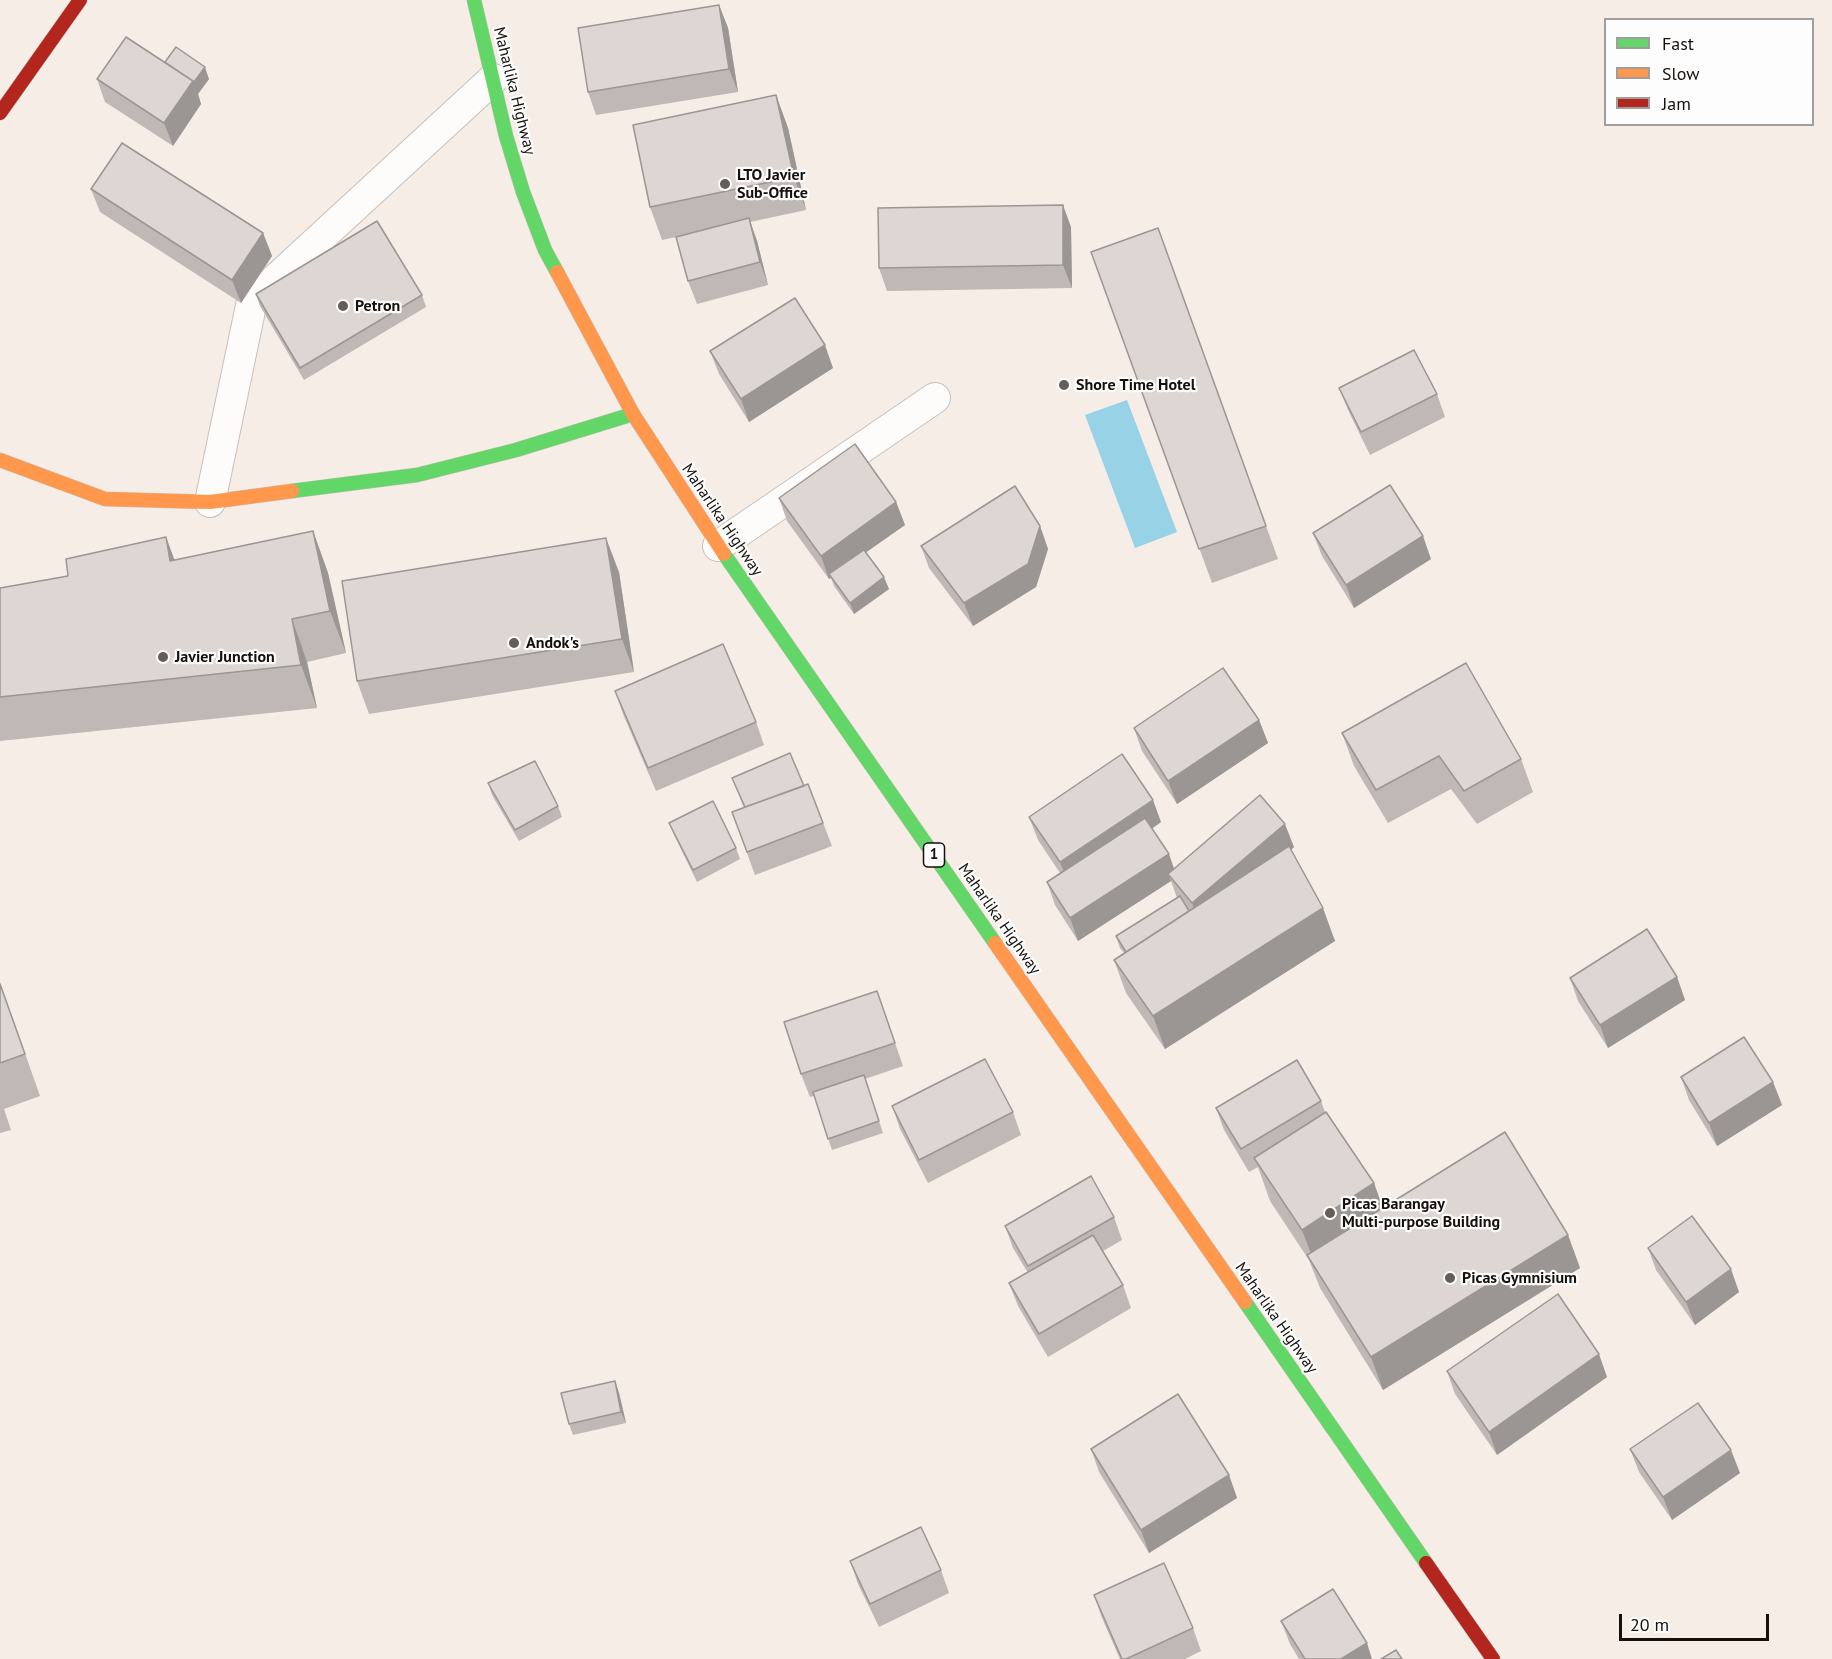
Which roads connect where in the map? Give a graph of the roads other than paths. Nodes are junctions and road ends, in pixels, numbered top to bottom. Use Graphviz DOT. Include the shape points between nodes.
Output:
graph roads {
  1 [pos="80,0"];
  2 [pos="474,0"];
  3 [pos="493,79"];
  4 [pos="0,113"];
  5 [pos="934,398"];
  6 [pos="633,414"];
  7 [pos="0,460"];
  8 [pos="210,502"];
  9 [pos="718,546"];
  10 [pos="1493,1659"];
  1 -- 4 [label="main road"];
  2 -- 3 [label="main road, Maharlika Highway / 1"];
  3 -- 6 [label="main road, Maharlika Highway / 1" via="506,136 545,250"];
  3 -- 8 [label="lane" via="252,301"];
  5 -- 9 [label="lane"];
  6 -- 8 [label="main road" via="417,475"];
  6 -- 9 [label="main road, Maharlika Highway / 1"];
  7 -- 8 [label="main road" via="105,498"];
  9 -- 10 [label="main road, Maharlika Highway / 1"];
}
